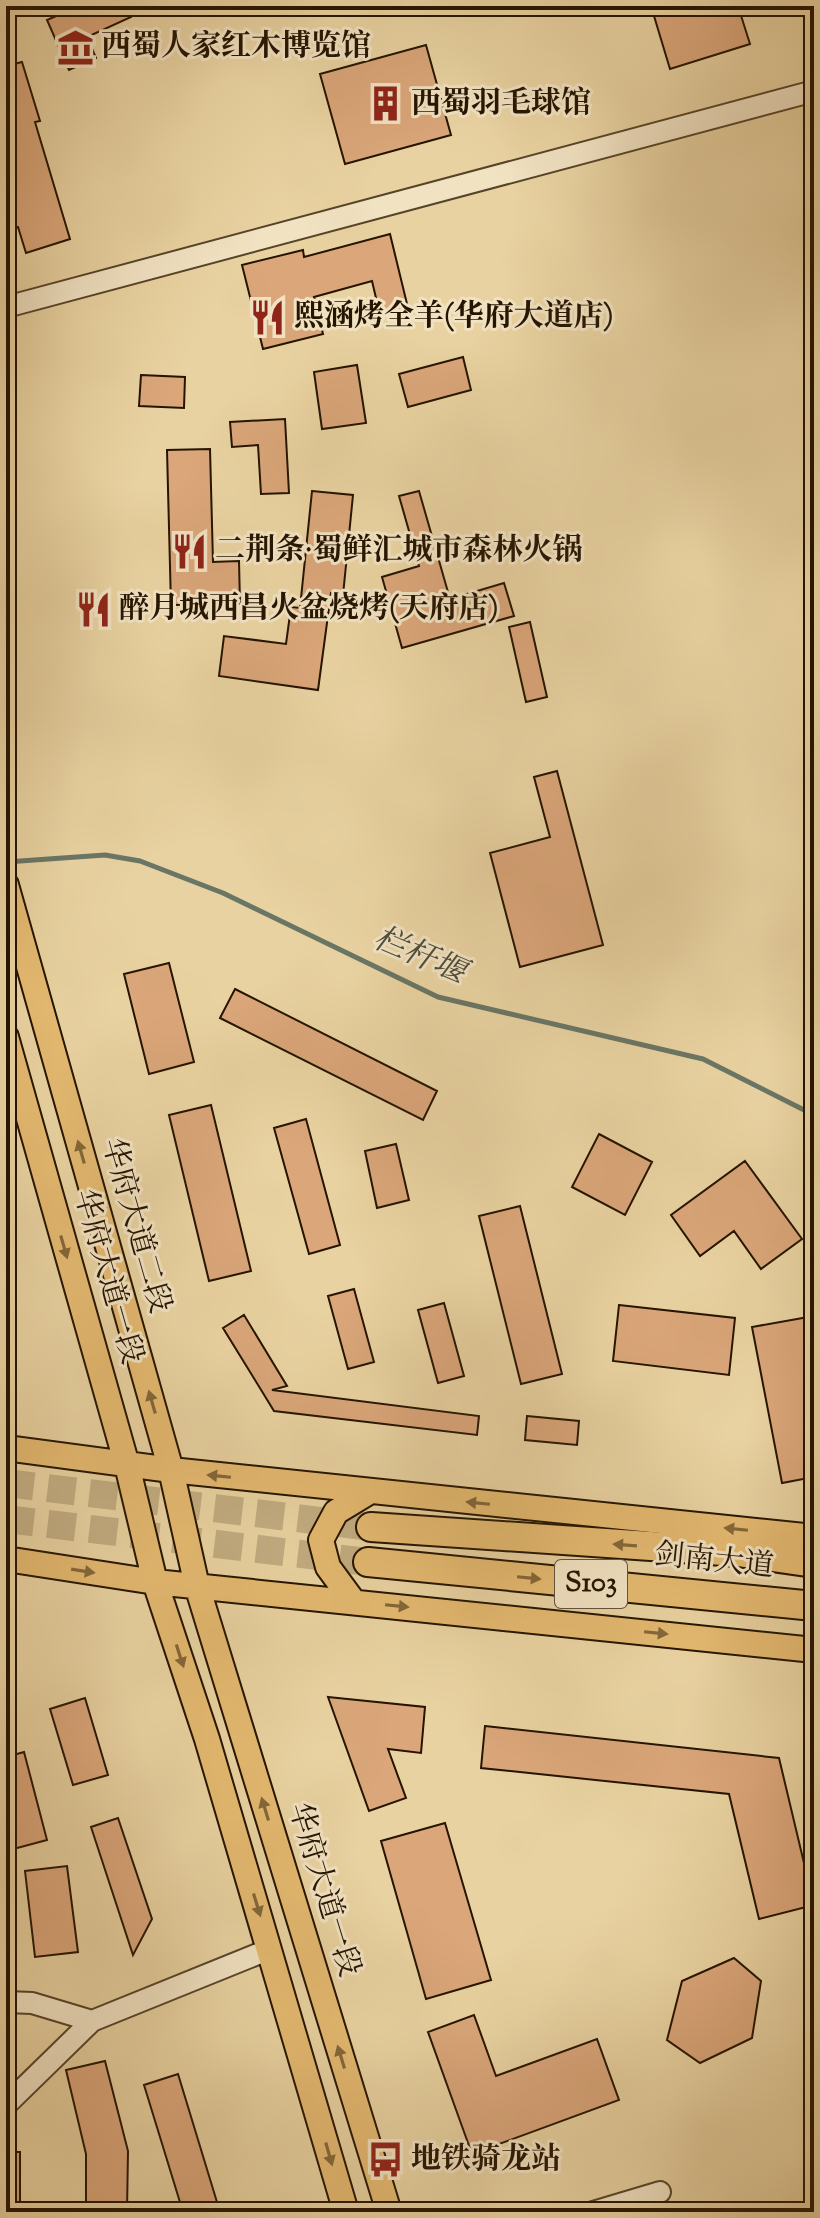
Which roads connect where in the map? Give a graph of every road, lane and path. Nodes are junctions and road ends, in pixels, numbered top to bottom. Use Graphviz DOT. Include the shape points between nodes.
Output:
graph roads {
  1 [pos="814,91"];
  2 [pos="6,307"];
  3 [pos="6,885"];
  4 [pos="6,1037"];
  5 [pos="6,1448"];
  6 [pos="127,1465"];
  7 [pos="171,1470"];
  8 [pos="369,1492"];
  9 [pos="371,1527"];
  10 [pos="814,1537"];
  11 [pos="6,1559"];
  12 [pos="368,1562"];
  13 [pos="814,1563"];
  14 [pos="155,1582"];
  15 [pos="197,1586"];
  16 [pos="353,1601"];
  17 [pos="814,1606"];
  18 [pos="814,1650"];
  19 [pos="270,1949"];
  20 [pos="6,2002"];
  21 [pos="92,2021"];
  22 [pos="6,2105"];
  23 [pos="660,2192"];
  24 [pos="346,2212"];
  25 [pos="389,2212"];
  26 [pos="593,2212"];
  1 -- 2 [label="street"];
  7 -- 3 [label="main road, 华府大道二段, one-way"];
  4 -- 6 [label="main road, 华府大道一段, one-way"];
  5 -- 6 [label="main road"];
  6 -- 7 [label="main road"];
  6 -- 14 [label="main road, 华府大道一段"];
  8 -- 7 [label="main road, one-way"];
  7 -- 15 [label="main road, 华府大道二段"];
  10 -- 8 [label="main road, one-way"];
  8 -- 16 [label="main road" via="336,1512 321,1540 328,1567"];
  13 -- 9 [label="highway, 剑南大道 / S103, one-way" via="738,1552"];
  11 -- 14 [label="main road, one-way"];
  12 -- 17 [label="highway, 剑南大道 / S103, one-way"];
  14 -- 15 [label="main road"];
  14 -- 19 [label="main road, 华府大道一段, one-way"];
  15 -- 16 [label="main road"];
  25 -- 15 [label="main road, 华府大道一段, one-way"];
  16 -- 18 [label="main road, one-way"];
  19 -- 21 [label="street"];
  19 -- 24 [label="main road, 华府大道一段, one-way"];
  20 -- 21 [label="street" via="32,2003"];
  21 -- 22 [label="street"];
  23 -- 26 [label="street"];
}
